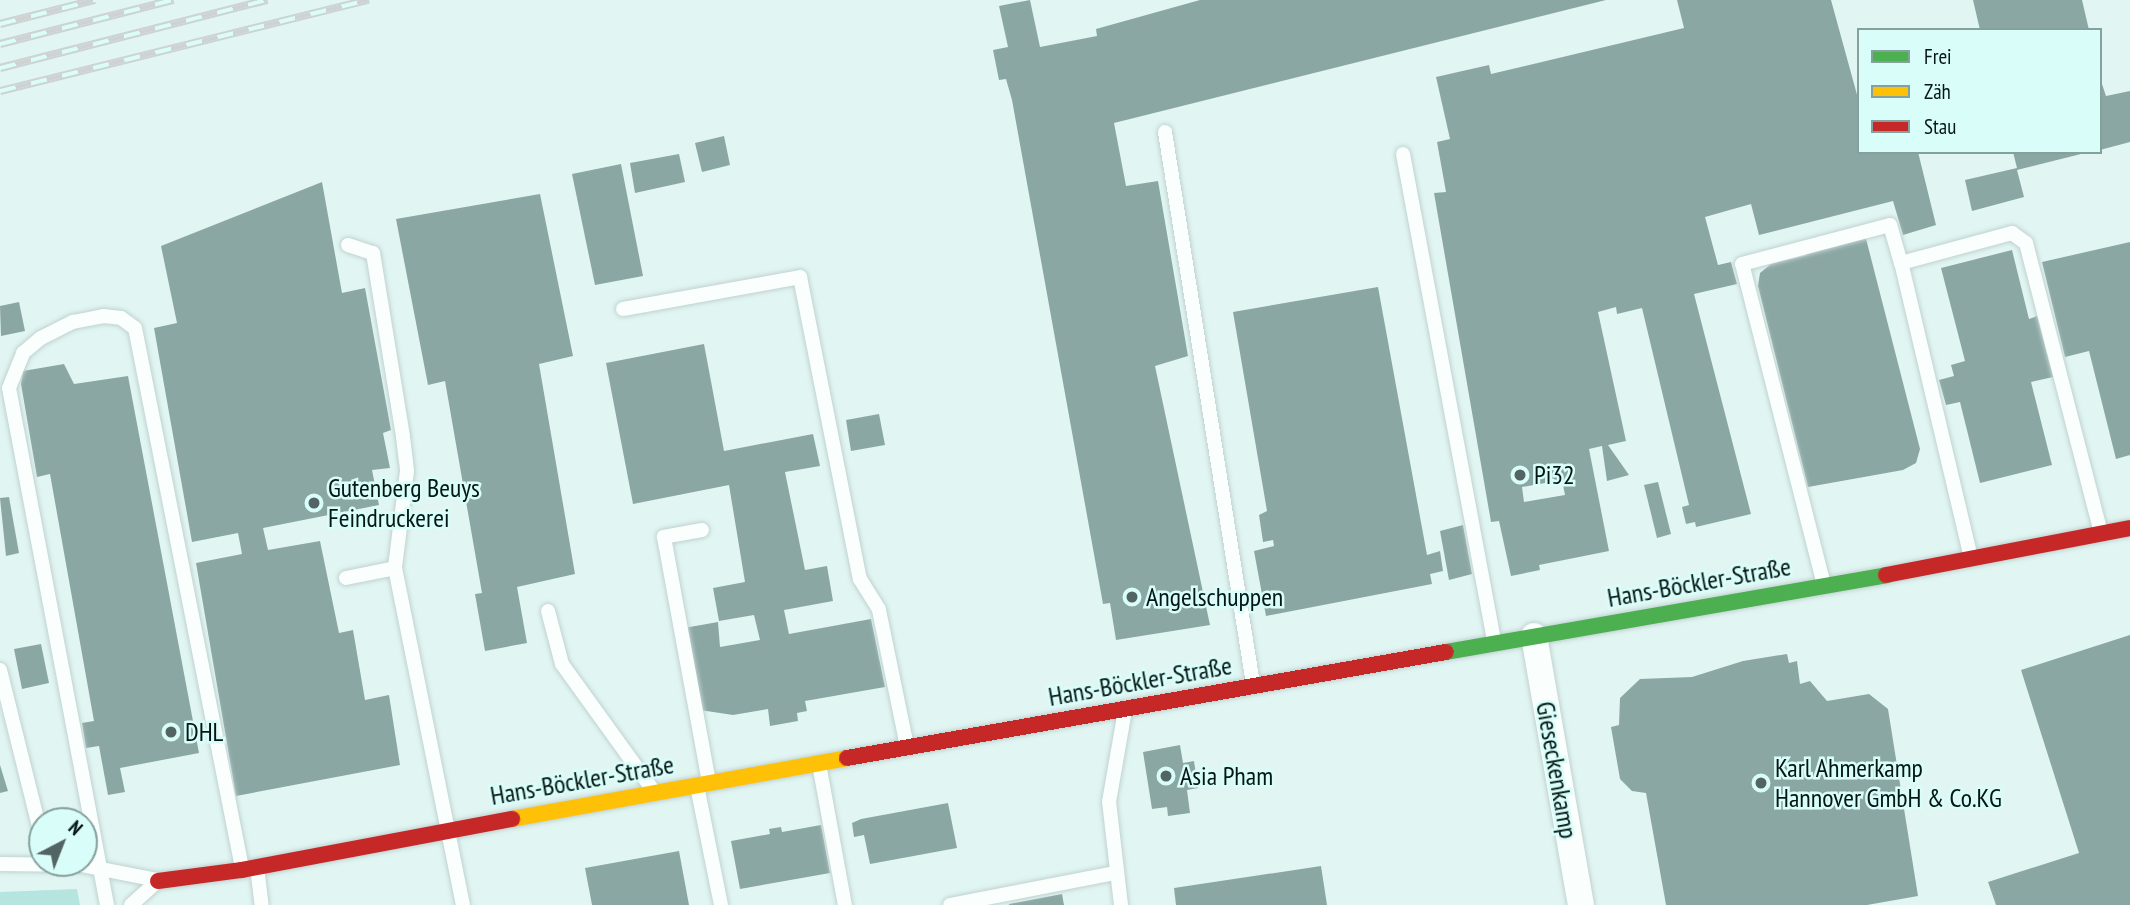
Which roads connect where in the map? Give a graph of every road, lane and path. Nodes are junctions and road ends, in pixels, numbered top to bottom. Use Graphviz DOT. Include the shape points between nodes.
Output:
graph roads {
  1 [pos="1165,132"];
  2 [pos="1403,153"];
  3 [pos="348,245"];
  4 [pos="1901,263"];
  5 [pos="623,309"];
  6 [pos="2130,528"];
  7 [pos="702,530"];
  8 [pos="2101,534"];
  9 [pos="1971,560"];
  10 [pos="395,568"];
  11 [pos="346,578"];
  12 [pos="1824,586"];
  13 [pos="548,611"];
  14 [pos="1534,636"];
  15 [pos="1494,642"];
  16 [pos="0,670"];
  17 [pos="1253,686"];
  18 [pos="1126,708"];
  19 [pos="907,749"];
  20 [pos="819,763"];
  21 [pos="703,784"];
  22 [pos="654,792"];
  23 [pos="34,807"];
  24 [pos="446,829"];
  25 [pos="28,865"];
  26 [pos="4,867"];
  27 [pos="250,867"];
  28 [pos="98,869"];
  29 [pos="101,869"];
  30 [pos="1115,873"];
  31 [pos="158,880"];
  32 [pos="107,905"];
  33 [pos="131,905"];
  34 [pos="262,905"];
  35 [pos="463,905"];
  36 [pos="721,905"];
  37 [pos="845,905"];
  38 [pos="950,905"];
  39 [pos="1121,905"];
  40 [pos="1581,905"];
  1 -- 17 [label="lane"];
  2 -- 15 [label="lane"];
  3 -- 10 [label="lane" via="373,253 403,437 407,471"];
  4 -- 8 [label="lane" via="2012,233 2026,243"];
  4 -- 9 [label="lane"];
  4 -- 12 [label="lane" via="1890,225 1742,264"];
  5 -- 19 [label="lane" via="800,277 860,579 879,610"];
  6 -- 8 [label="street, Hans-Böckler-Straße"];
  7 -- 21 [label="lane" via="664,537"];
  8 -- 9 [label="street, Hans-Böckler-Straße"];
  9 -- 12 [label="street, Hans-Böckler-Straße"];
  10 -- 11 [label="lane"];
  10 -- 24 [label="lane"];
  12 -- 14 [label="street, Hans-Böckler-Straße"];
  13 -- 22 [label="lane" via="562,664"];
  14 -- 15 [label="street, Hans-Böckler-Straße"];
  14 -- 40 [label="street, Gieseckenkamp"];
  15 -- 17 [label="street, Hans-Böckler-Straße"];
  16 -- 23 [label="lane"];
  17 -- 18 [label="street, Hans-Böckler-Straße"];
  18 -- 19 [label="street, Hans-Böckler-Straße"];
  18 -- 30 [label="lane" via="1109,802"];
  19 -- 20 [label="street, Hans-Böckler-Straße"];
  20 -- 21 [label="street, Hans-Böckler-Straße"];
  20 -- 37 [label="lane"];
  21 -- 22 [label="street, Hans-Böckler-Straße"];
  21 -- 36 [label="lane"];
  22 -- 24 [label="street, Hans-Böckler-Straße"];
  24 -- 27 [label="street, Hans-Böckler-Straße"];
  24 -- 35 [label="lane"];
  25 -- 26 [label="lane"];
  27 -- 29 [label="lane" via="135,328 121,318 103,316 73,322 41,338 23,353 9,388"];
  27 -- 31 [label="street, Hans-Böckler-Straße"];
  27 -- 34 [label="lane"];
  28 -- 29 [label="lane"];
  29 -- 31 [label="lane"];
  29 -- 32 [label="lane"];
  30 -- 38 [label="lane"];
  30 -- 39 [label="lane"];
  31 -- 33 [label="lane"];
}
